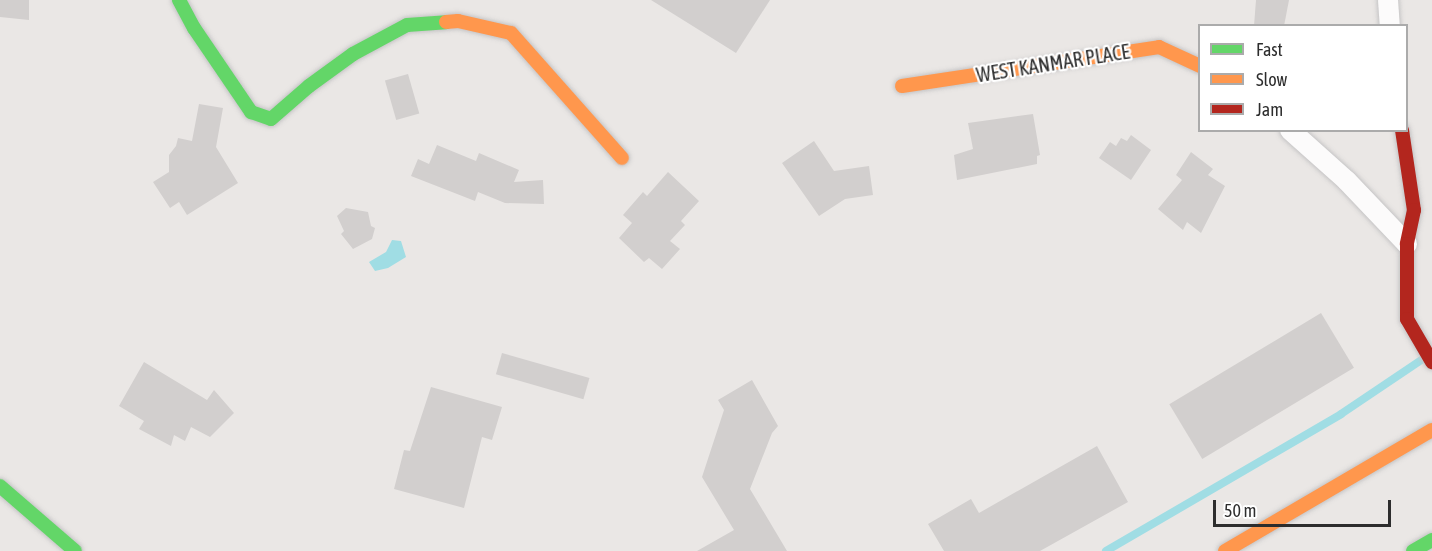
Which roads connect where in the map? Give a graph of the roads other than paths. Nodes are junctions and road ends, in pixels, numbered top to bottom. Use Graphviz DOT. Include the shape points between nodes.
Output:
graph roads {
  1 [pos="178,0"];
  2 [pos="1388,0"];
  3 [pos="1390,24"];
  4 [pos="1198,65"];
  5 [pos="902,86"];
  6 [pos="1292,132"];
  7 [pos="1402,132"];
  8 [pos="622,158"];
  9 [pos="1407,244"];
  10 [pos="1432,362"];
  11 [pos="1432,430"];
  12 [pos="0,486"];
  13 [pos="1432,540"];
  14 [pos="75,551"];
  15 [pos="1225,551"];
  16 [pos="1413,551"];
  1 -- 8 [label="main road" via="251,112 271,119 353,54 407,25 458,21 511,33"];
  2 -- 3 [label="street"];
  4 -- 5 [label="main road, WEST KANMAR PLACE" via="1159,47"];
  6 -- 9 [label="street"];
  7 -- 9 [label="main road" via="1414,210"];
  9 -- 10 [label="main road" via="1407,319"];
  11 -- 15 [label="main road"];
  12 -- 14 [label="main road"];
  13 -- 16 [label="main road"];
}
